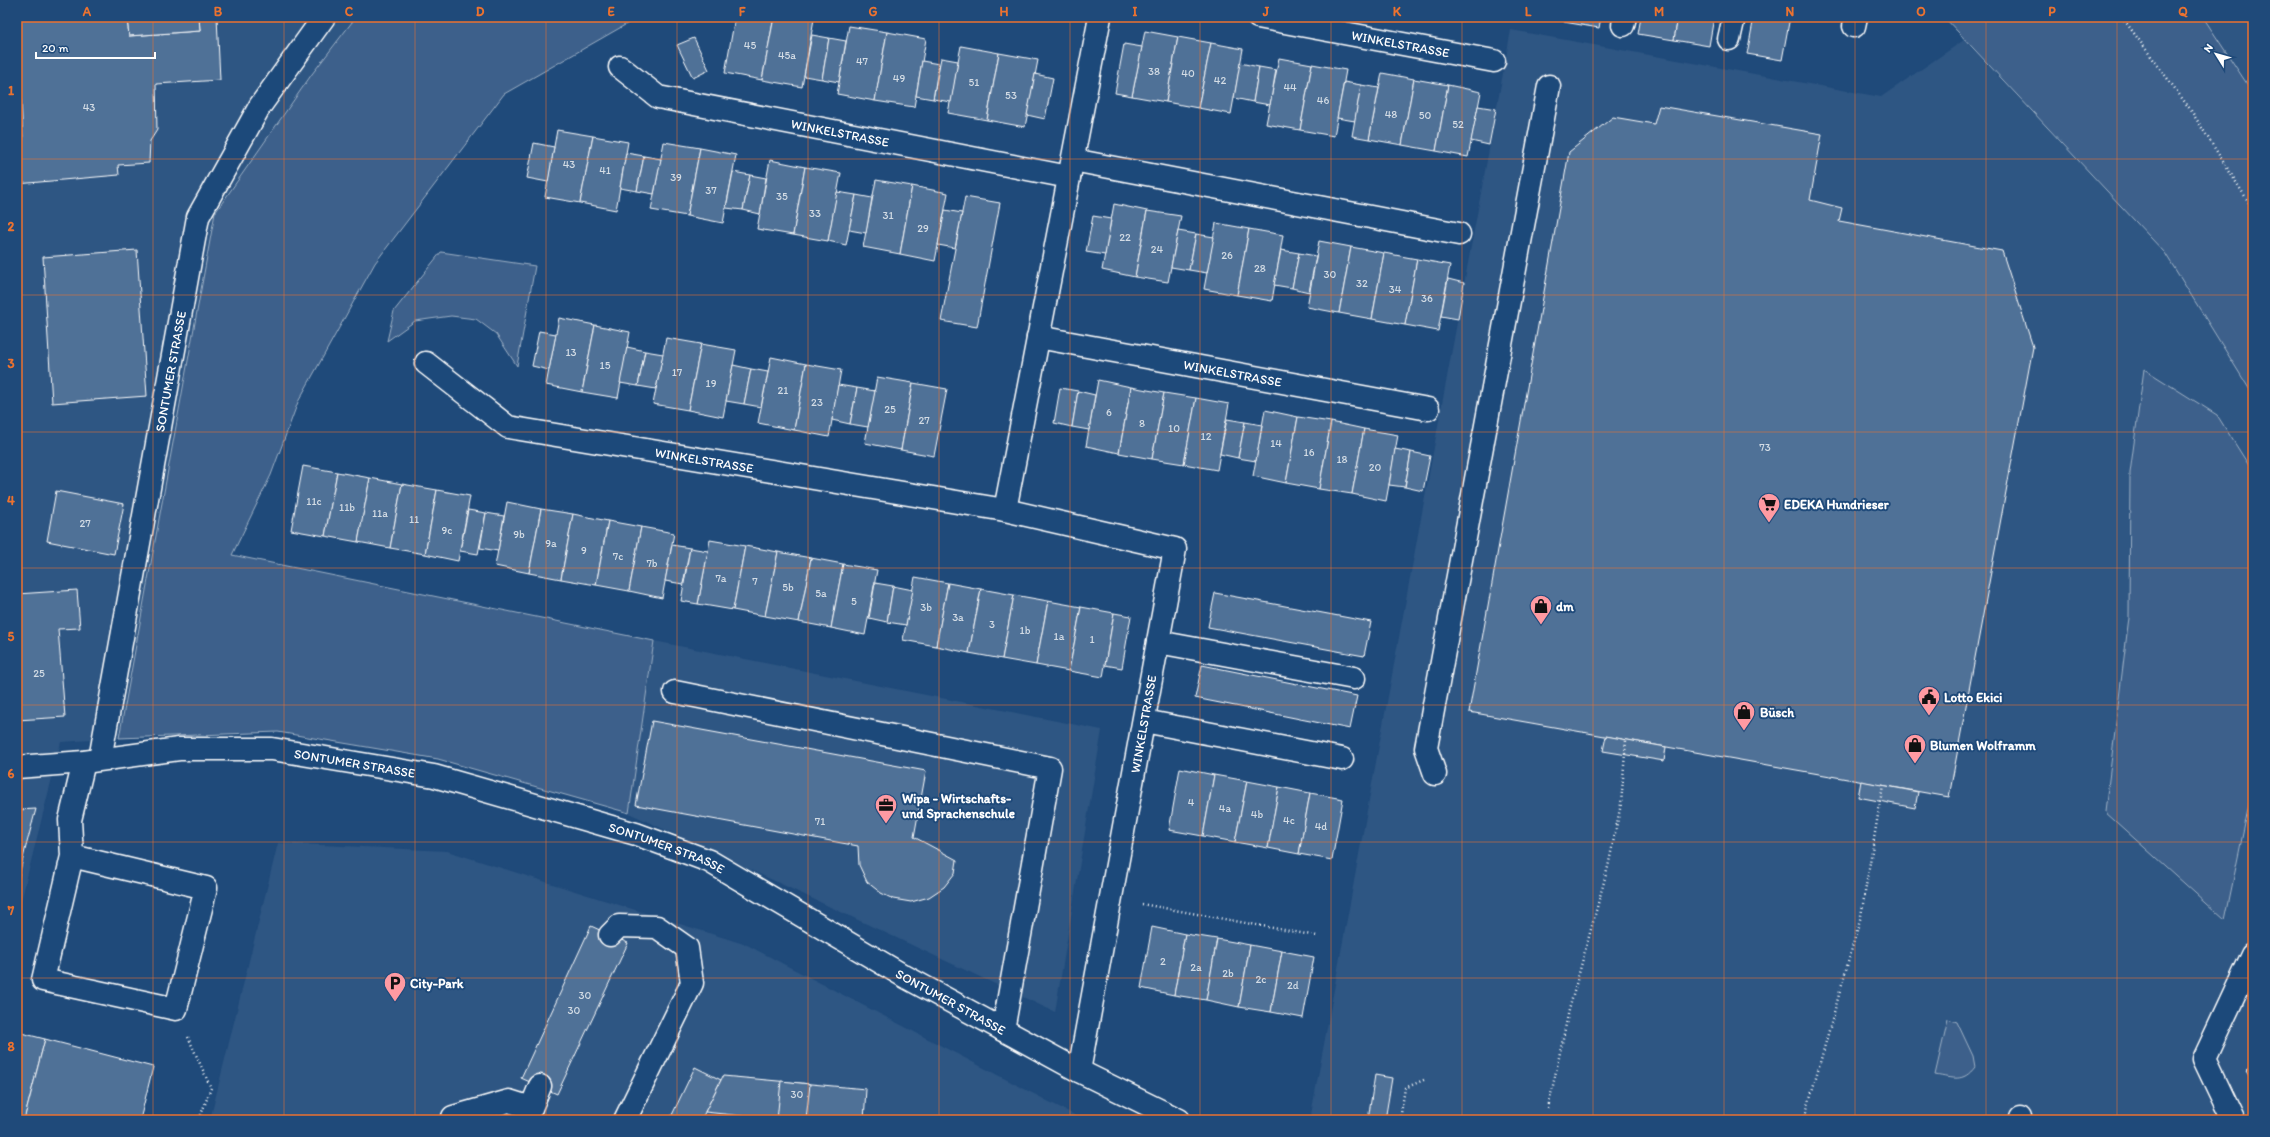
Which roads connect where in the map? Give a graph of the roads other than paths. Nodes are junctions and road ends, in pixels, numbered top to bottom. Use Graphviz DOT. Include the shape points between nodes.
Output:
graph roads {
  1 [pos="324,17"];
  2 [pos="1100,17"];
  3 [pos="1258,17"];
  4 [pos="1734,17"];
  5 [pos="1729,39"];
  6 [pos="1494,61"];
  7 [pos="620,67"];
  8 [pos="1549,86"];
  9 [pos="1071,168"];
  10 [pos="1459,234"];
  11 [pos="1038,337"];
  12 [pos="426,362"];
  13 [pos="1428,409"];
  14 [pos="1005,510"];
  15 [pos="1158,642"];
  16 [pos="1354,678"];
  17 [pos="675,692"];
  18 [pos="1144,721"];
  19 [pos="1342,759"];
  20 [pos="92,761"];
  21 [pos="17,767"];
  22 [pos="1435,774"];
  23 [pos="72,856"];
  24 [pos="610,935"];
  25 [pos="2253,954"];
  26 [pos="1003,1030"];
  27 [pos="1079,1071"];
  28 [pos="540,1086"];
  29 [pos="453,1117"];
  30 [pos="625,1120"];
  31 [pos="1179,1120"];
  32 [pos="2233,1120"];
  1 -- 20 [label="street, SONTUMER STRASSE" via="260,106 198,217"];
  2 -- 9 [label="street"];
  3 -- 6 [label="street, WINKELSTRASSE"];
  4 -- 5 [label="street"];
  7 -- 9 [label="street, WINKELSTRASSE" via="658,97"];
  8 -- 22 [label="street" via="1426,748"];
  9 -- 10 [label="street, WINKELSTRASSE"];
  9 -- 11 [label="street"];
  11 -- 13 [label="street, WINKELSTRASSE"];
  11 -- 14 [label="street"];
  12 -- 14 [label="street, WINKELSTRASSE" via="508,427"];
  14 -- 15 [label="street, WINKELSTRASSE" via="1175,549"];
  15 -- 16 [label="street"];
  15 -- 18 [label="street, WINKELSTRASSE"];
  17 -- 26 [label="street" via="1050,768"];
  18 -- 19 [label="street"];
  18 -- 27 [label="street, WINKELSTRASSE"];
  20 -- 21 [label="street, SONTUMER STRASSE"];
  20 -- 23 [label="street" via="70,820"];
  20 -- 26 [label="street, SONTUMER STRASSE" via="179,749 272,749 434,776 636,834 709,861 904,976"];
  23 -- 23 [label="street" via="206,888 176,1010 43,980"];
  24 -- 30 [label="street" via="619,926 657,927 687,948 692,982"];
  25 -- 32 [label="street" via="2204,1059"];
  26 -- 27 [label="street, SONTUMER STRASSE"];
  27 -- 31 [label="street, SONTUMER STRASSE"];
  28 -- 29 [label="street" via="531,1108 509,1101"];
}
